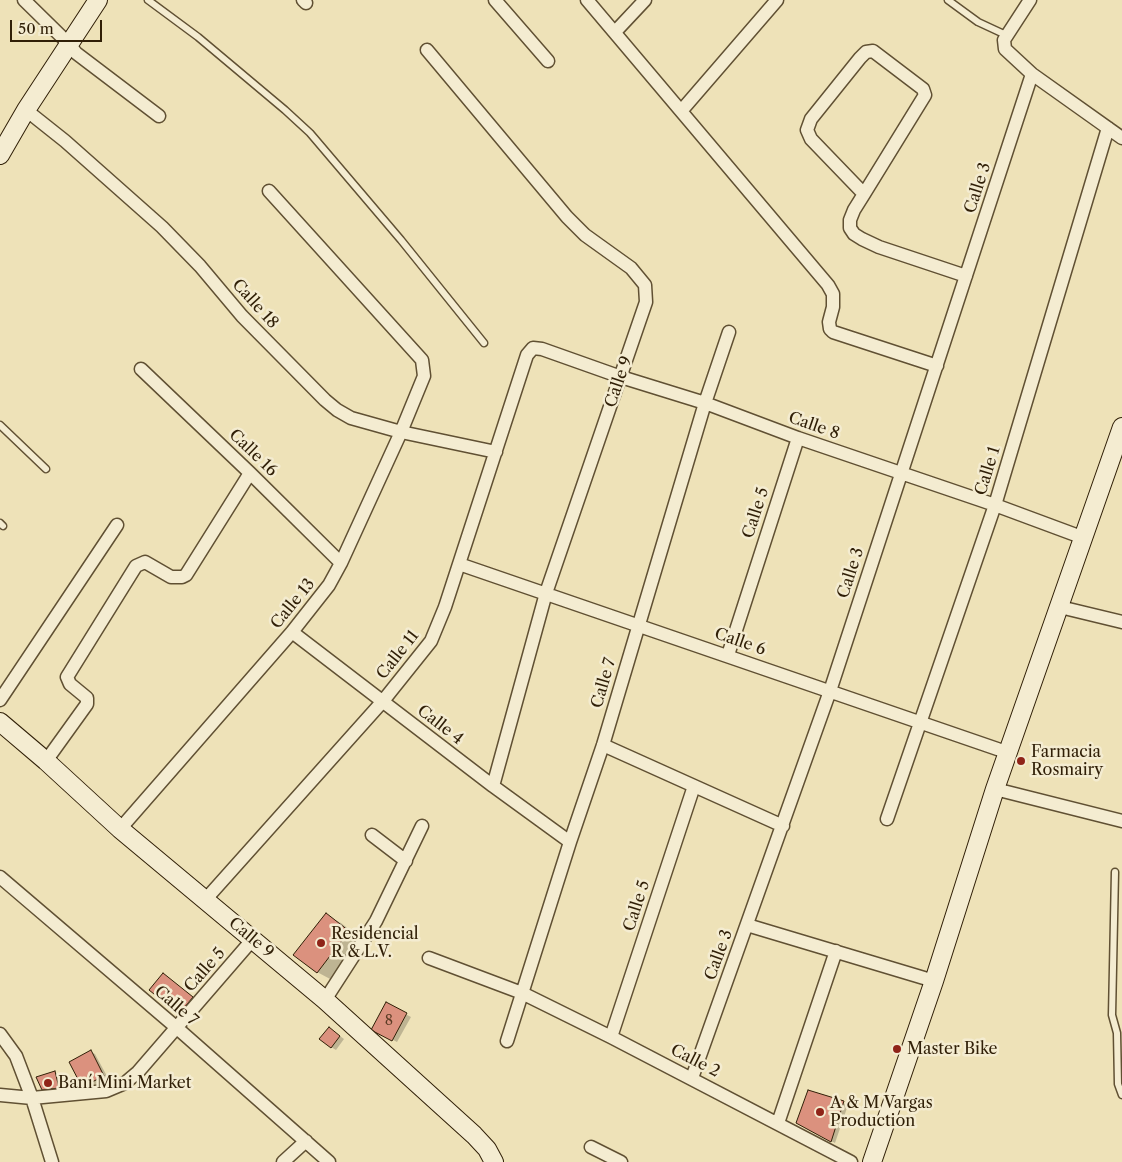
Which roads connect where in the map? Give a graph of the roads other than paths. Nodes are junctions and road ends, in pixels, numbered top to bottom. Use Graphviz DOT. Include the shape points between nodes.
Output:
graph roads {
  1 [pos="24,0"];
  2 [pos="98,0"];
  3 [pos="148,0"];
  4 [pos="495,0"];
  5 [pos="588,0"];
  6 [pos="645,0"];
  7 [pos="777,0"];
  8 [pos="948,0"];
  9 [pos="1030,0"];
  10 [pos="615,32"];
  11 [pos="1006,35"];
  12 [pos="69,44"];
  13 [pos="427,50"];
  14 [pos="548,61"];
  15 [pos="1032,74"];
  16 [pos="26,110"];
  17 [pos="682,110"];
  18 [pos="159,116"];
  19 [pos="1108,128"];
  20 [pos="1122,138"];
  21 [pos="0,155"];
  22 [pos="269,191"];
  23 [pos="864,194"];
  24 [pos="966,276"];
  25 [pos="729,332"];
  26 [pos="484,343"];
  27 [pos="533,348"];
  28 [pos="937,366"];
  29 [pos="141,369"];
  30 [pos="621,377"];
  31 [pos="705,403"];
  32 [pos="0,425"];
  33 [pos="1122,427"];
  34 [pos="401,432"];
  35 [pos="798,438"];
  36 [pos="496,452"];
  37 [pos="46,469"];
  38 [pos="901,472"];
  39 [pos="250,473"];
  40 [pos="995,505"];
  41 [pos="117,525"];
  42 [pos="1084,538"];
  43 [pos="341,563"];
  44 [pos="459,564"];
  45 [pos="546,593"];
  46 [pos="1060,607"];
  47 [pos="1122,622"];
  48 [pos="638,626"];
  49 [pos="292,632"];
  50 [pos="728,655"];
  51 [pos="830,691"];
  52 [pos="0,700"];
  53 [pos="383,700"];
  54 [pos="0,722"];
  55 [pos="920,723"];
  56 [pos="603,745"];
  57 [pos="1009,753"];
  58 [pos="46,761"];
  59 [pos="493,786"];
  60 [pos="694,786"];
  61 [pos="995,789"];
  62 [pos="887,818"];
  63 [pos="1122,821"];
  64 [pos="422,826"];
  65 [pos="783,826"];
  66 [pos="120,829"];
  67 [pos="372,834"];
  68 [pos="570,842"];
  69 [pos="406,861"];
  70 [pos="1115,872"];
  71 [pos="0,877"];
  72 [pos="206,899"];
  73 [pos="747,925"];
  74 [pos="252,939"];
  75 [pos="836,951"];
  76 [pos="430,958"];
  77 [pos="934,980"];
  78 [pos="522,993"];
  79 [pos="326,1000"];
  80 [pos="177,1028"];
  81 [pos="0,1034"];
  82 [pos="611,1037"];
  83 [pos="507,1041"];
  84 [pos="692,1078"];
  85 [pos="0,1095"];
  86 [pos="1122,1095"];
  87 [pos="32,1098"];
  88 [pos="778,1123"];
  89 [pos="306,1141"];
  90 [pos="591,1147"];
  91 [pos="52,1162"];
  92 [pos="283,1162"];
  93 [pos="329,1162"];
  94 [pos="494,1162"];
  95 [pos="621,1162"];
  96 [pos="851,1162"];
  97 [pos="872,1162"];
  1 -- 12 [label="street"];
  2 -- 12 [label="main road"];
  3 -- 26 [label="lane" via="198,37 310,133"];
  4 -- 14 [label="street"];
  5 -- 10 [label="street"];
  6 -- 10 [label="street"];
  7 -- 17 [label="street"];
  8 -- 11 [label="lane" via="978,22"];
  9 -- 11 [label="street"];
  10 -- 17 [label="street"];
  11 -- 15 [label="street" via="1005,49"];
  12 -- 16 [label="main road"];
  12 -- 18 [label="street" via="76,53"];
  13 -- 30 [label="street, Calle 9" via="567,217 585,235 631,268 645,284 646,302"];
  15 -- 19 [label="street"];
  15 -- 24 [label="street, Calle 3"];
  16 -- 21 [label="main road"];
  16 -- 34 [label="street, Calle 18" via="162,227 242,316 325,400 352,418"];
  17 -- 28 [label="street" via="828,284 833,294 829,322 832,332"];
  19 -- 20 [label="street"];
  19 -- 40 [label="street, Calle 1"];
  22 -- 34 [label="street, Calle 13" via="422,360 422,382"];
  23 -- 23 [label="street" via="925,95 923,89 873,51 860,58 811,119 807,130 811,139"];
  23 -- 24 [label="street" via="850,220 854,234 879,247"];
  24 -- 28 [label="street, Calle 3"];
  25 -- 31 [label="street, Calle 7"];
  27 -- 30 [label="street, Calle 8"];
  27 -- 36 [label="street, Calle 11" via="527,355"];
  28 -- 38 [label="street, Calle 3"];
  29 -- 39 [label="street, Calle 16"];
  30 -- 31 [label="street, Calle 8"];
  30 -- 45 [label="street, Calle 9"];
  31 -- 35 [label="street, Calle 8"];
  31 -- 48 [label="street, Calle 7"];
  32 -- 37 [label="lane"];
  33 -- 42 [label="main road"];
  34 -- 36 [label="street, Calle 18"];
  34 -- 43 [label="street, Calle 13"];
  35 -- 38 [label="street, Calle 8"];
  35 -- 50 [label="street, Calle 5"];
  36 -- 44 [label="street, Calle 11"];
  38 -- 40 [label="street, Calle 8"];
  38 -- 51 [label="street, Calle 3"];
  39 -- 43 [label="street, Calle 16"];
  39 -- 58 [label="street" via="186,574 171,577 145,562 136,566 67,677 70,684 87,698 87,704"];
  40 -- 42 [label="street, Calle 8"];
  40 -- 55 [label="street, Calle 1"];
  41 -- 52 [label="street"];
  42 -- 46 [label="main road"];
  43 -- 49 [label="street, Calle 13" via="329,585"];
  44 -- 45 [label="street, Calle 6"];
  44 -- 53 [label="street, Calle 11" via="431,641"];
  45 -- 48 [label="street, Calle 6"];
  45 -- 59 [label="street, Calle 9"];
  46 -- 47 [label="street"];
  46 -- 57 [label="main road"];
  48 -- 50 [label="street, Calle 6"];
  48 -- 56 [label="street, Calle 7"];
  49 -- 53 [label="street, Calle 4"];
  49 -- 66 [label="street, Calle 13"];
  50 -- 51 [label="street, Calle 6"];
  51 -- 55 [label="street, Calle 6"];
  51 -- 65 [label="street, Calle 3"];
  53 -- 59 [label="street, Calle 4"];
  53 -- 72 [label="street, Calle 11"];
  54 -- 58 [label="main road, Calle 9"];
  55 -- 57 [label="street, Calle 6"];
  55 -- 62 [label="street, Calle 1"];
  56 -- 60 [label="street"];
  56 -- 68 [label="street, Calle 7"];
  57 -- 61 [label="main road"];
  58 -- 66 [label="main road, Calle 9"];
  59 -- 68 [label="street, Calle 4"];
  60 -- 65 [label="street"];
  60 -- 82 [label="street, Calle 5"];
  61 -- 63 [label="street"];
  61 -- 77 [label="main road"];
  64 -- 69 [label="street"];
  65 -- 73 [label="street, Calle 3"];
  66 -- 72 [label="main road, Calle 9"];
  67 -- 69 [label="street"];
  68 -- 78 [label="street, Calle 7"];
  69 -- 79 [label="street" via="376,921"];
  70 -- 86 [label="lane" via="1112,1015 1117,1033 1118,1084"];
  71 -- 80 [label="street, Calle 7"];
  72 -- 74 [label="main road, Calle 9"];
  73 -- 75 [label="street"];
  73 -- 84 [label="street, Calle 3"];
  74 -- 79 [label="main road, Calle 9"];
  74 -- 80 [label="street, Calle 5"];
  75 -- 77 [label="street"];
  75 -- 88 [label="street"];
  76 -- 78 [label="street, Calle 2"];
  77 -- 97 [label="main road"];
  78 -- 82 [label="street, Calle 2"];
  78 -- 83 [label="street, Calle 7"];
  79 -- 94 [label="main road, Calle 9" via="474,1135"];
  80 -- 87 [label="street, Calle 5" via="125,1083 106,1091"];
  80 -- 89 [label="street, Calle 7"];
  81 -- 87 [label="street" via="16,1056"];
  82 -- 84 [label="street, Calle 2"];
  84 -- 88 [label="street, Calle 2"];
  85 -- 87 [label="street, Calle 5"];
  87 -- 91 [label="street"];
  88 -- 96 [label="street, Calle 2"];
  89 -- 92 [label="street"];
  89 -- 93 [label="street, Calle 7"];
  90 -- 95 [label="street"];
}
